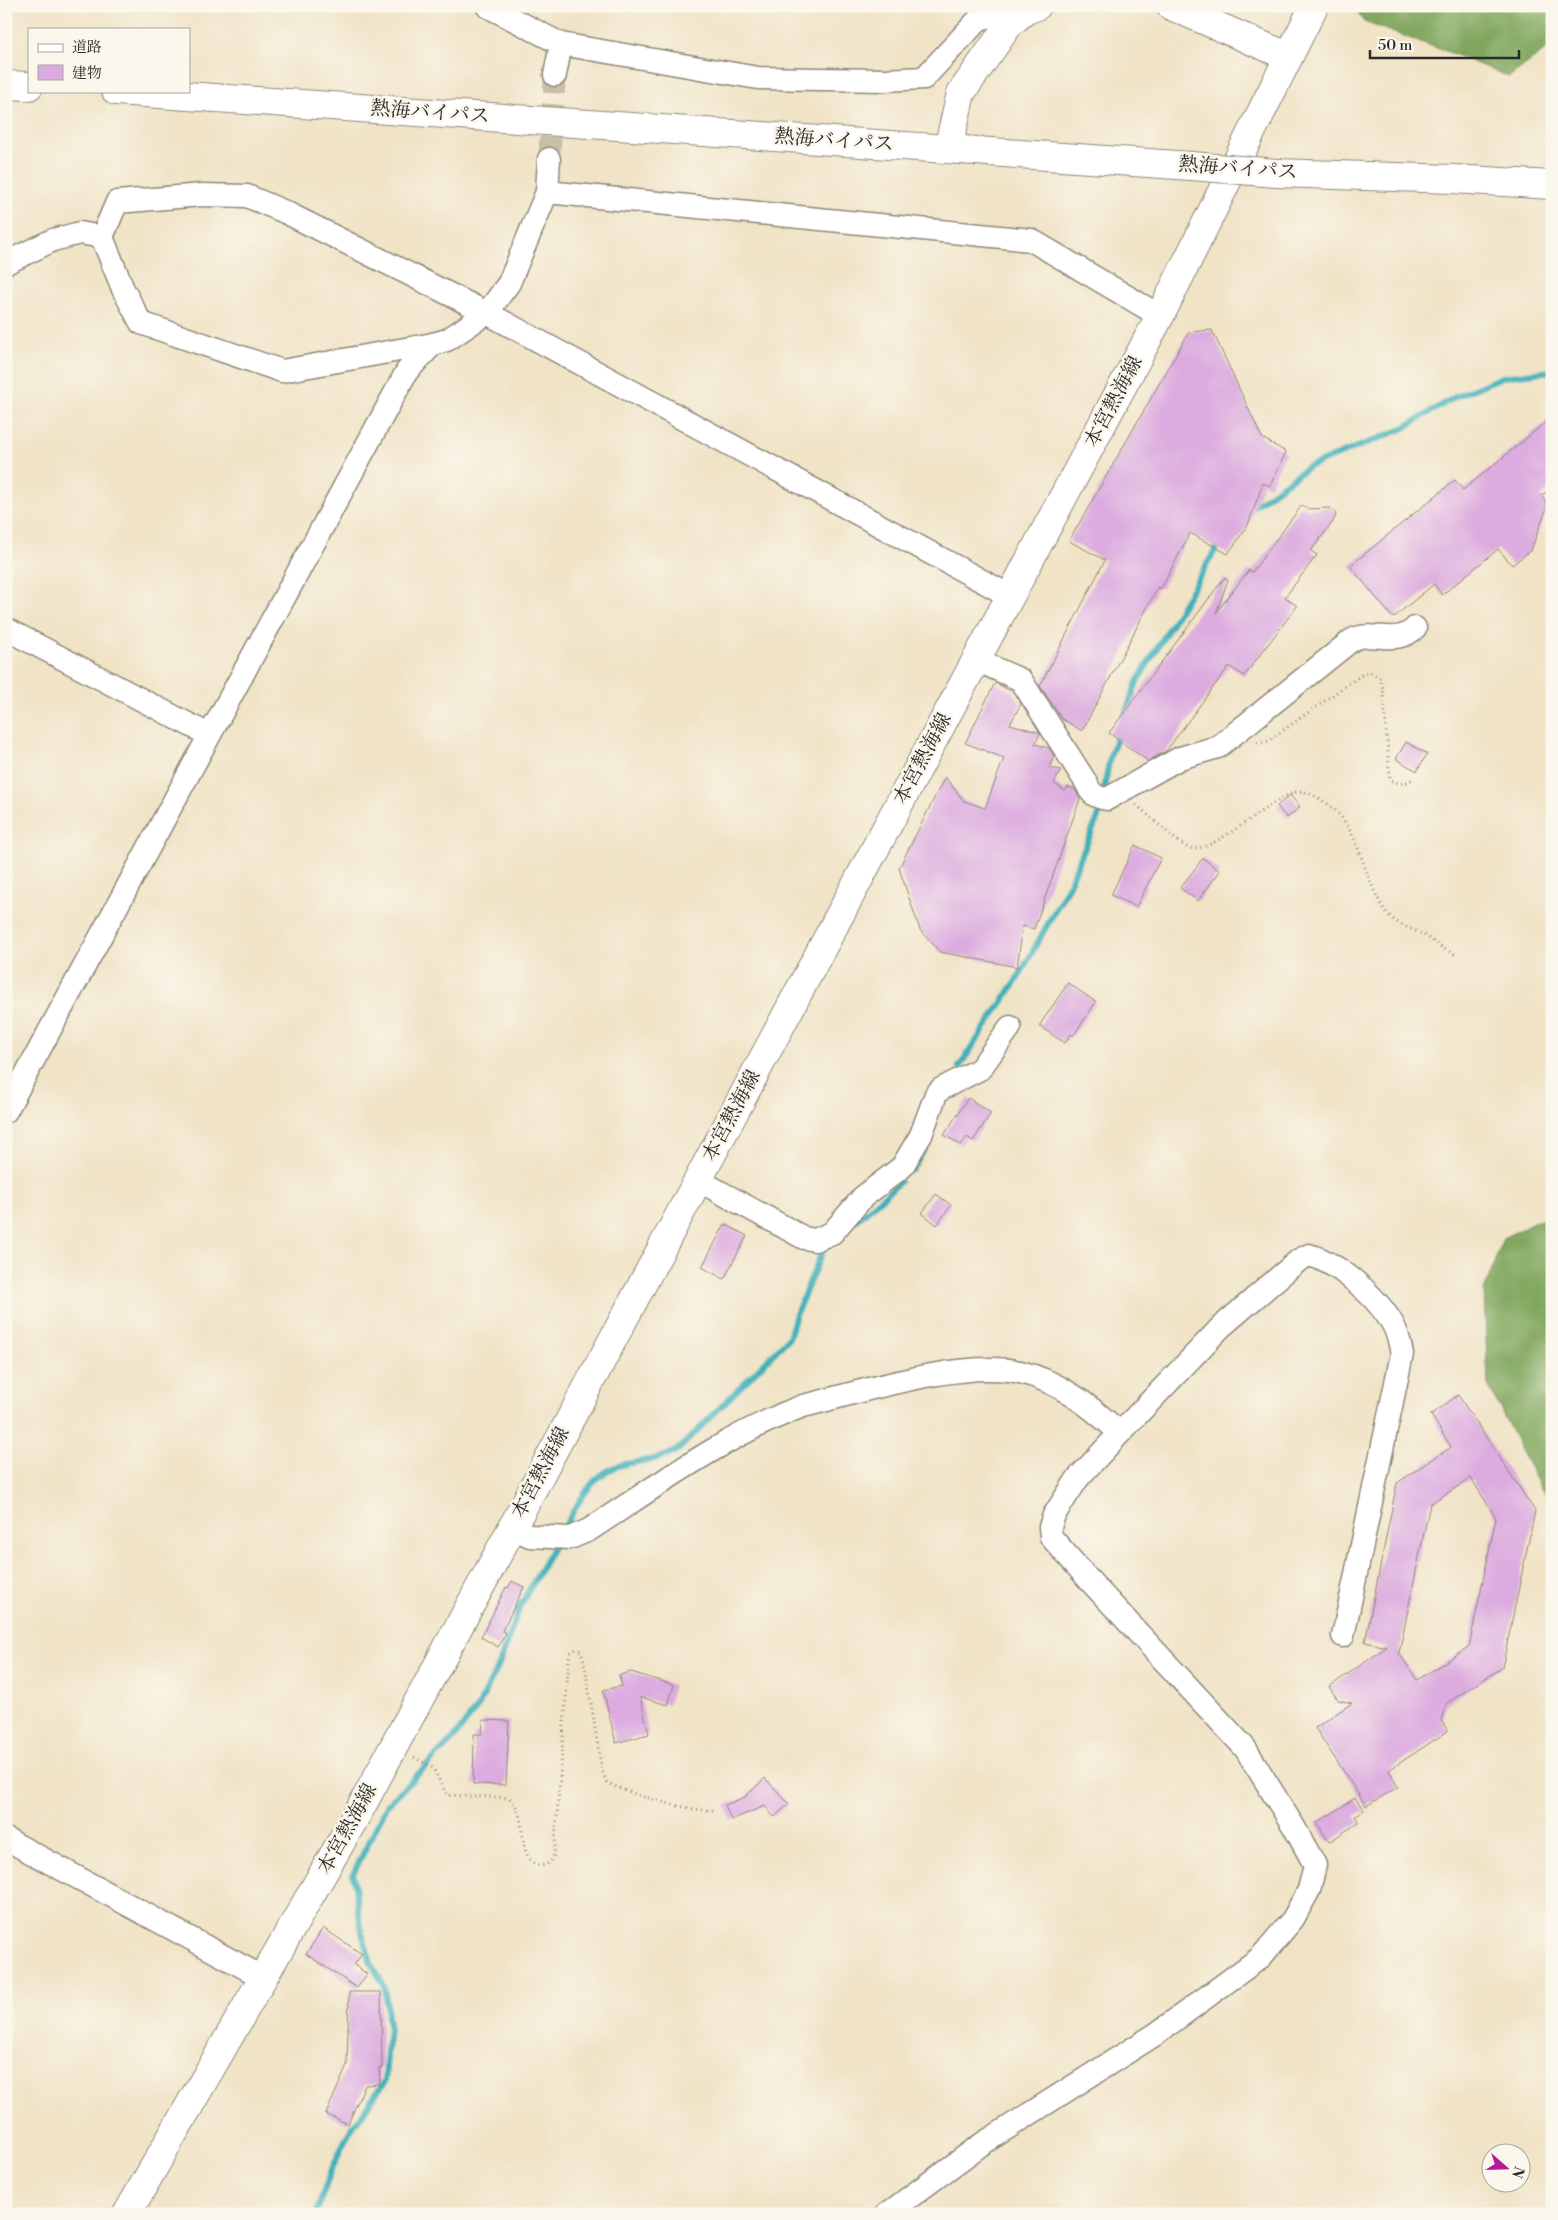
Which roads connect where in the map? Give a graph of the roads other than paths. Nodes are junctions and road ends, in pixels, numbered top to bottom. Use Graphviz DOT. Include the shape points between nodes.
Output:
graph roads {
  1 [pos="487,6"];
  2 [pos="1037,6"];
  3 [pos="1171,6"];
  4 [pos="1314,6"];
  5 [pos="1010,23"];
  6 [pos="561,44"];
  7 [pos="1287,56"];
  8 [pos="555,75"];
  9 [pos="6,85"];
  10 [pos="28,86"];
  11 [pos="130,92"];
  12 [pos="948,149"];
  13 [pos="549,159"];
  14 [pos="1552,185"];
  15 [pos="547,192"];
  16 [pos="102,237"];
  17 [pos="6,264"];
  18 [pos="487,313"];
  19 [pos="1160,316"];
  20 [pos="434,344"];
  21 [pos="1010,596"];
  22 [pos="1415,628"];
  23 [pos="6,629"];
  24 [pos="976,660"];
  25 [pos="209,734"];
  26 [pos="1010,1027"];
  27 [pos="6,1111"];
  28 [pos="698,1180"];
  29 [pos="1120,1433"];
  30 [pos="512,1528"];
  31 [pos="1343,1636"];
  32 [pos="6,1838"];
  33 [pos="264,1978"];
  34 [pos="127,2214"];
  35 [pos="887,2214"];
  1 -- 6 [label="street"];
  2 -- 5 [label="main road"];
  3 -- 7 [label="main road"];
  4 -- 7 [label="main road, 本宮熱海線"];
  5 -- 6 [label="street" via="992,16 978,20 924,78 884,80 758,78"];
  5 -- 12 [label="main road" via="961,93"];
  6 -- 8 [label="street"];
  7 -- 19 [label="main road, 本宮熱海線"];
  9 -- 10 [label="main road"];
  11 -- 12 [label="main road, 熱海バイパス"];
  12 -- 14 [label="main road, 熱海バイパス, bridge" via="1277,174 1453,178"];
  13 -- 15 [label="street"];
  15 -- 18 [label="street" via="509,283"];
  15 -- 19 [label="street" via="1031,240"];
  16 -- 17 [label="street" via="80,233 53,240"];
  16 -- 18 [label="street" via="117,202 202,195 247,196"];
  16 -- 20 [label="street" via="141,323 282,371"];
  18 -- 20 [label="street" via="448,340"];
  18 -- 21 [label="street"];
  19 -- 21 [label="main road, 本宮熱海線"];
  20 -- 25 [label="street" via="407,371"];
  21 -- 24 [label="main road, 本宮熱海線"];
  22 -- 24 [label="street" via="1400,638 1361,636 1352,640 1218,747 1180,758 1107,798 1094,796 1021,680"];
  23 -- 25 [label="street"];
  24 -- 28 [label="main road, 本宮熱海線"];
  25 -- 27 [label="street"];
  26 -- 28 [label="street" via="980,1068 936,1094 921,1135 902,1166 863,1196 826,1237 804,1238"];
  28 -- 30 [label="main road, 本宮熱海線"];
  29 -- 30 [label="street" via="1092,1407 1038,1378 1006,1370 955,1371 803,1406 782,1414 710,1451 589,1530 570,1538 530,1536"];
  29 -- 31 [label="street" via="1220,1327 1309,1255 1334,1265 1379,1304 1395,1329 1402,1354"];
  29 -- 35 [label="street" via="1078,1478 1054,1515 1051,1537 1244,1748 1315,1865 1313,1880 1293,1919 1261,1957 1156,2034 982,2144"];
  30 -- 33 [label="main road, 本宮熱海線"];
  32 -- 33 [label="street"];
  33 -- 34 [label="main road, 本宮熱海線"];
}
